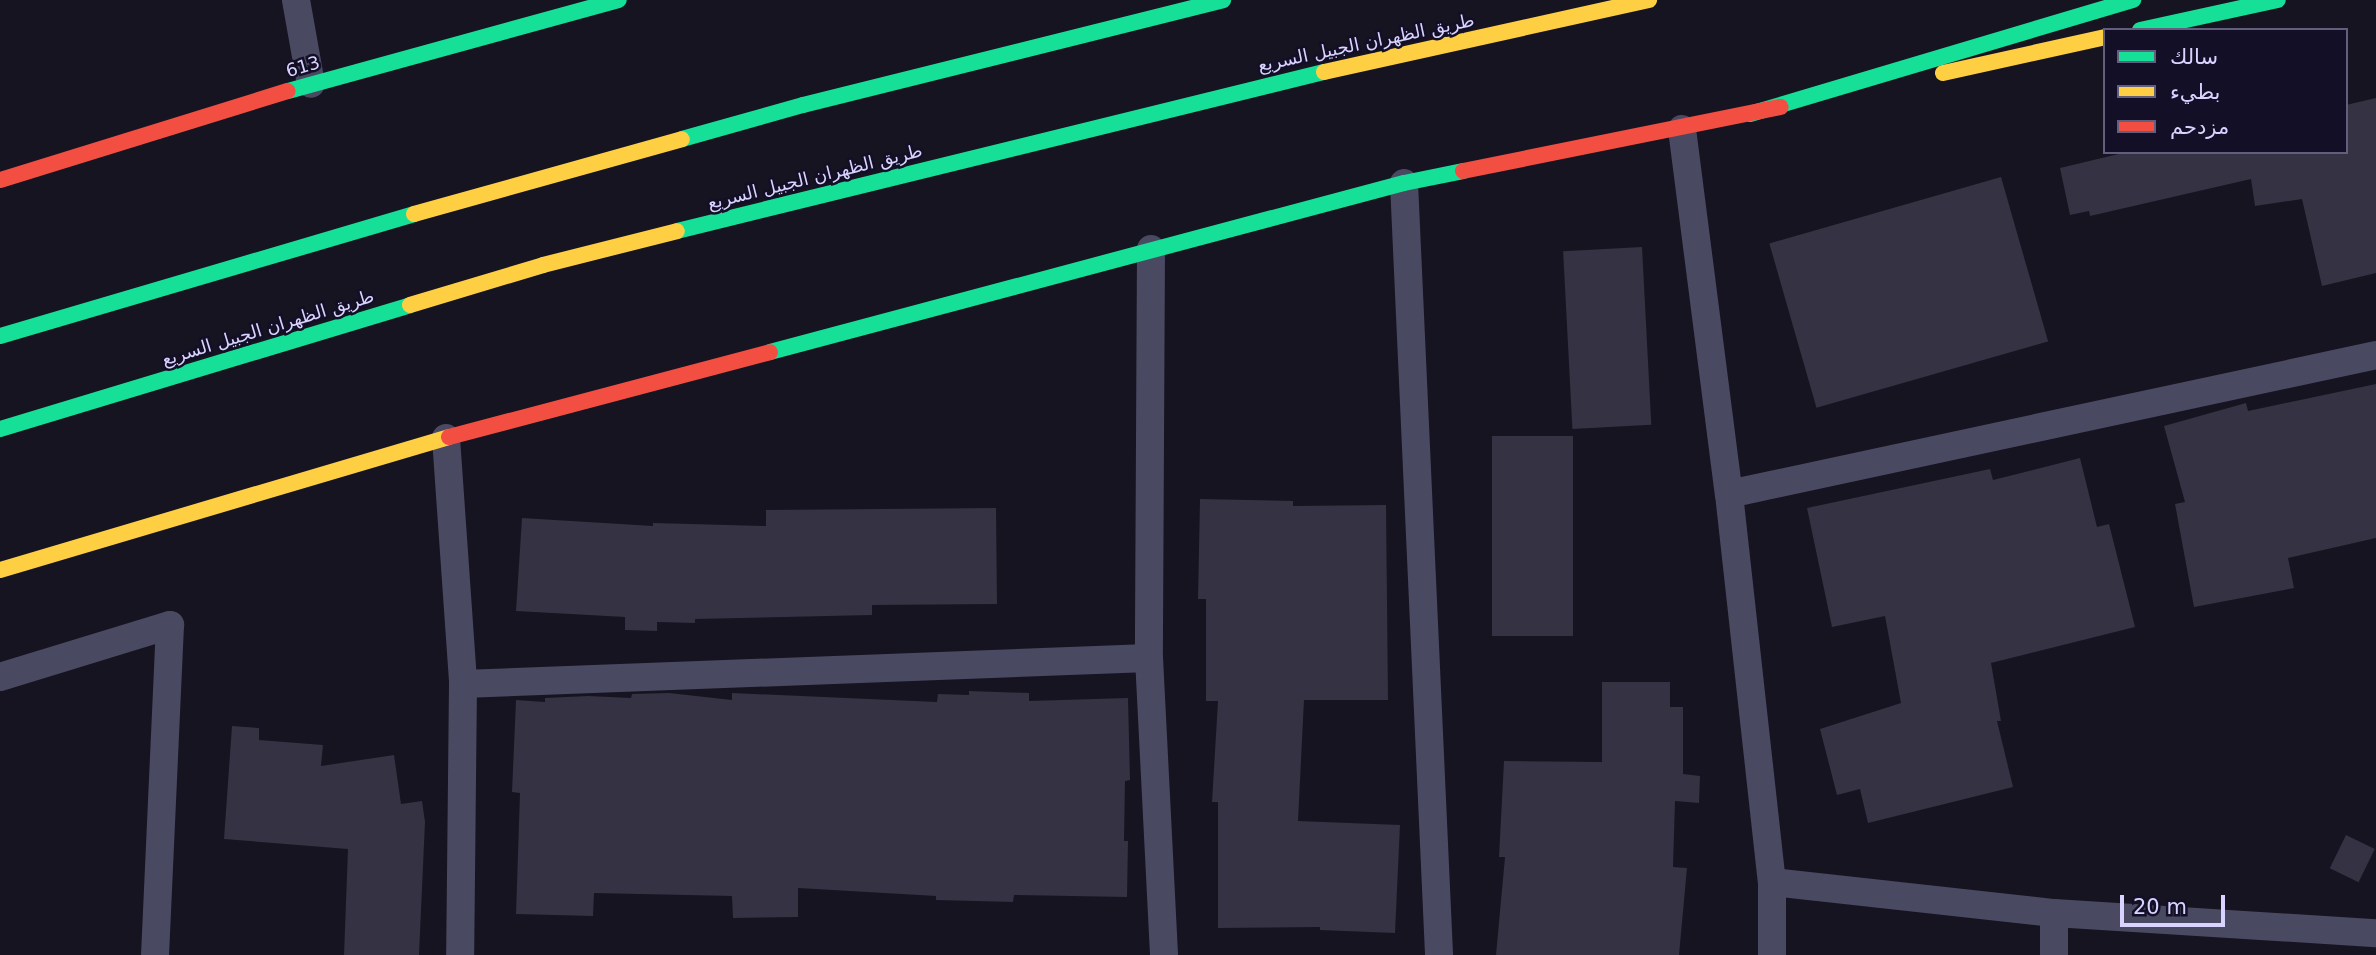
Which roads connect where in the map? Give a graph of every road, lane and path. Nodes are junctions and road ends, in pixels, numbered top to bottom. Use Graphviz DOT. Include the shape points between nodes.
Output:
graph roads {
  1 [pos="296,0"];
  2 [pos="620,0"];
  3 [pos="1223,0"];
  4 [pos="1649,0"];
  5 [pos="2133,0"];
  6 [pos="2278,0"];
  7 [pos="2149,28"];
  8 [pos="2103,37"];
  9 [pos="311,84"];
  10 [pos="1750,114"];
  11 [pos="1682,129"];
  12 [pos="0,180"];
  13 [pos="1404,183"];
  14 [pos="1151,249"];
  15 [pos="0,336"];
  16 [pos="2376,355"];
  17 [pos="0,429"];
  18 [pos="446,438"];
  19 [pos="1729,494"];
  20 [pos="0,570"];
  21 [pos="1149,658"];
  22 [pos="0,677"];
  23 [pos="463,684"];
  24 [pos="1772,882"];
  25 [pos="2054,913"];
  26 [pos="2376,933"];
  27 [pos="155,955"];
  28 [pos="460,955"];
  29 [pos="1164,955"];
  30 [pos="1439,955"];
  31 [pos="1772,955"];
  32 [pos="2054,955"];
  1 -- 9 [label="street"];
  2 -- 9 [label="main road, 613"];
  3 -- 15 [label="main road" via="776,112 292,247"];
  4 -- 17 [label="main road, طريق الظهران الجبيل السريع" via="1231,92 543,265"];
  5 -- 10 [label="main road"];
  6 -- 7 [label="main road"];
  8 -- 10 [label="main road"];
  9 -- 12 [label="main road, 613"];
  10 -- 11 [label="main road"];
  11 -- 13 [label="main road"];
  11 -- 19 [label="street"];
  13 -- 14 [label="main road"];
  13 -- 30 [label="street"];
  14 -- 18 [label="main road"];
  14 -- 21 [label="street"];
  16 -- 19 [label="street"];
  18 -- 20 [label="main road"];
  18 -- 23 [label="street"];
  19 -- 24 [label="street"];
  21 -- 23 [label="street"];
  21 -- 29 [label="street"];
  22 -- 27 [label="street" via="170,625"];
  23 -- 28 [label="street"];
  24 -- 25 [label="street"];
  24 -- 31 [label="street"];
  25 -- 26 [label="street"];
  25 -- 32 [label="street"];
}
